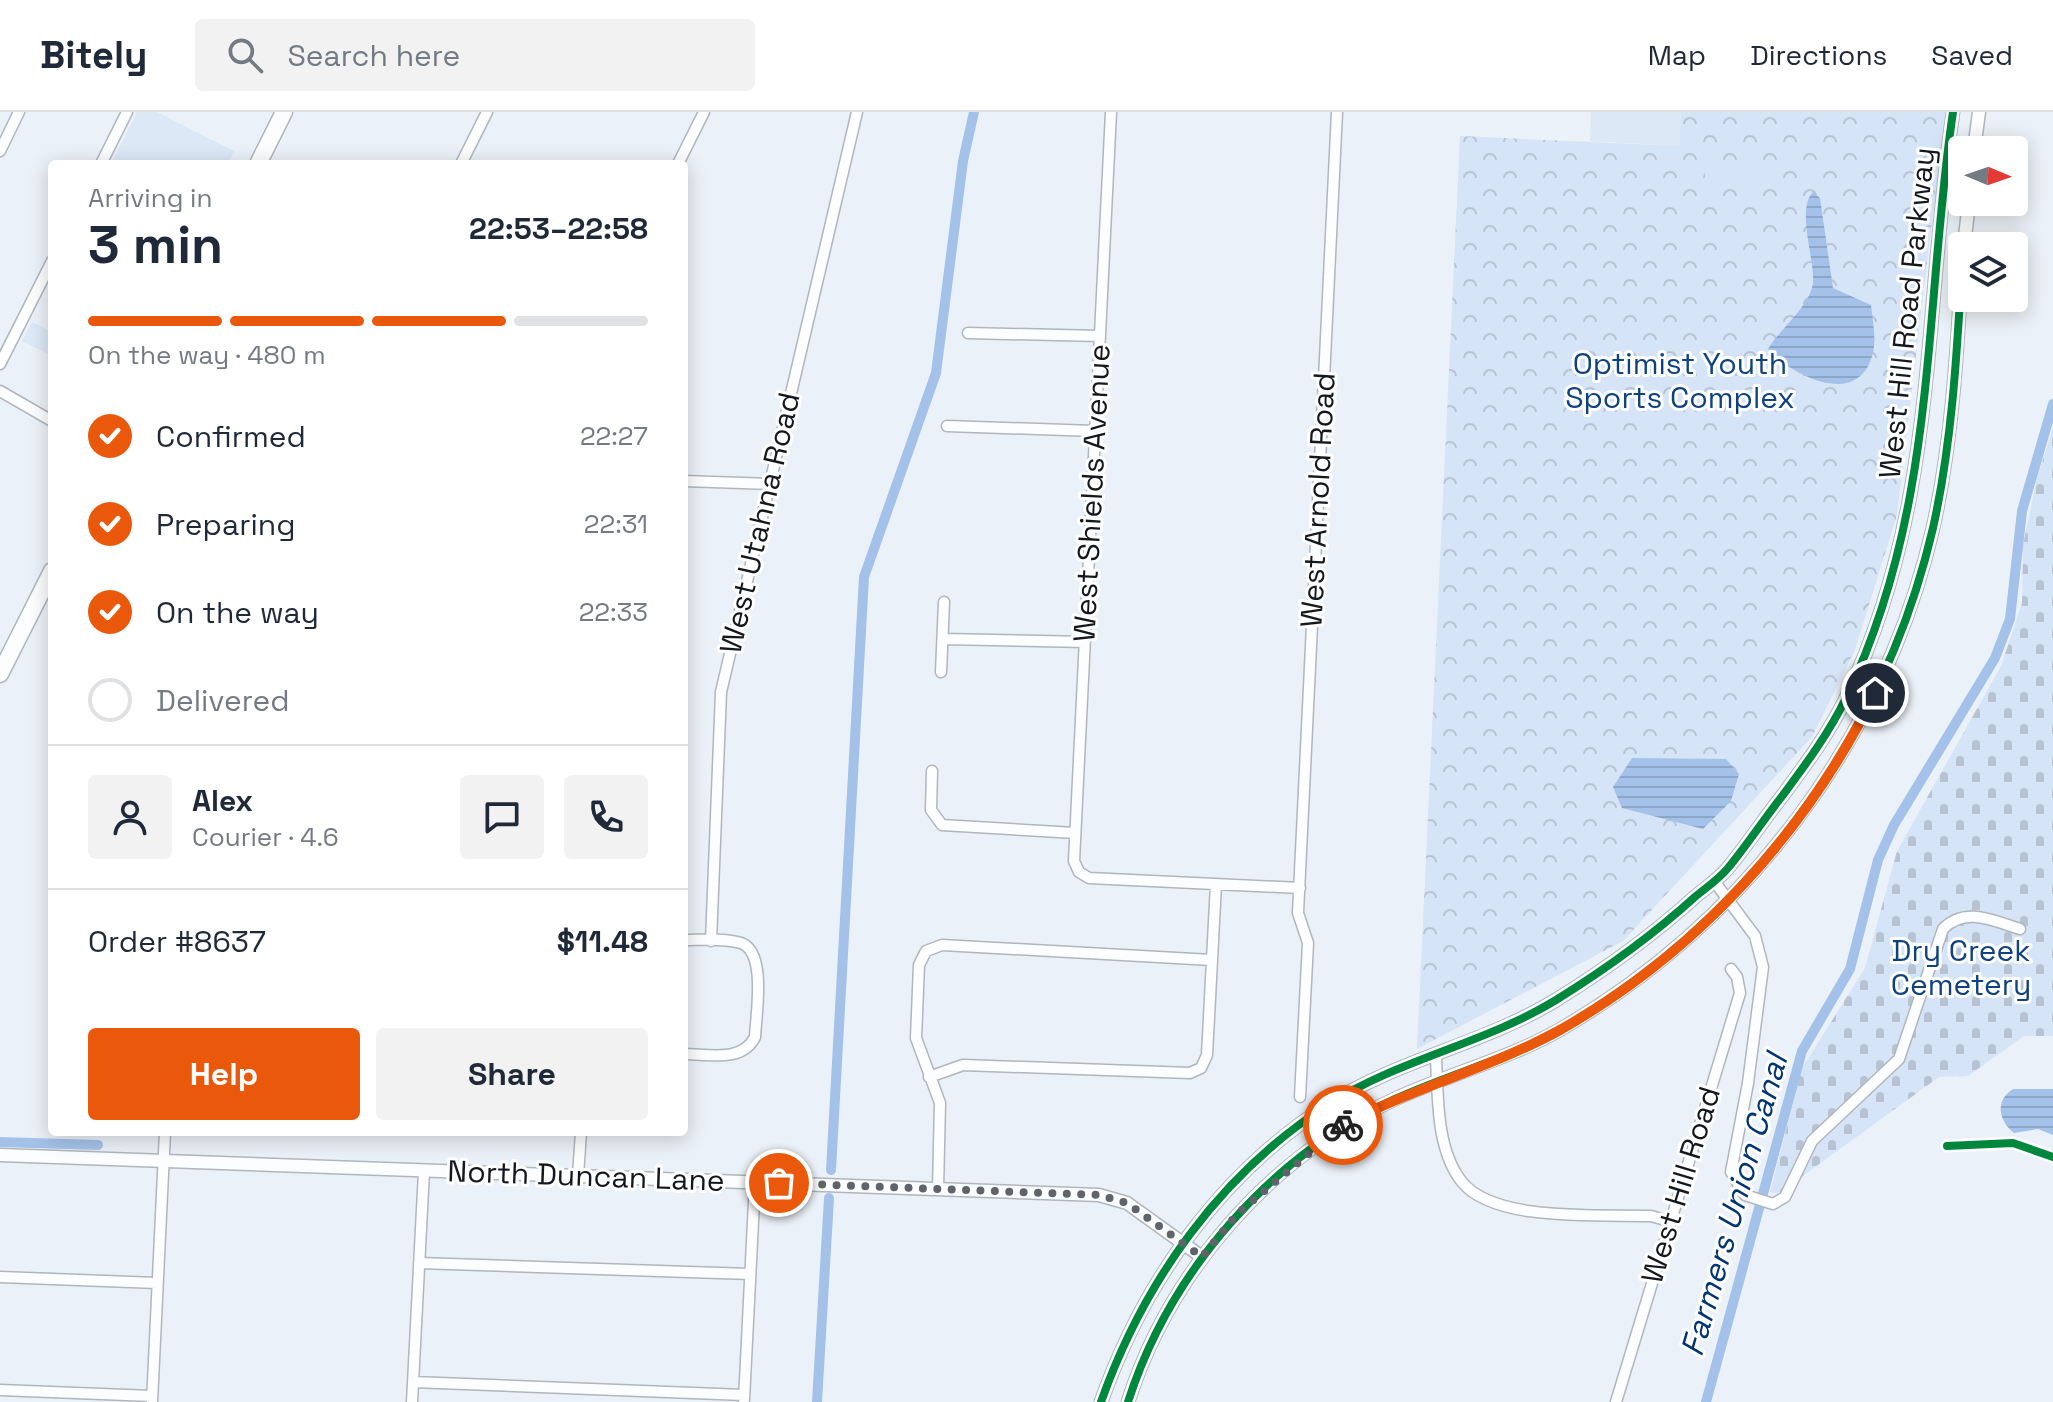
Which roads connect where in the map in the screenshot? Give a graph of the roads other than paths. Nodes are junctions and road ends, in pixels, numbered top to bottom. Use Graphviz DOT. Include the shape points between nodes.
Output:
graph roads {
  1 [pos="19,112"];
  2 [pos="127,112"];
  3 [pos="284,112"];
  4 [pos="487,112"];
  5 [pos="704,112"];
  6 [pos="857,112"];
  7 [pos="1111,112"];
  8 [pos="1337,112"];
  9 [pos="1953,112"];
  10 [pos="1979,112"];
  11 [pos="1976,136"];
  12 [pos="0,151"];
  13 [pos="103,160"];
  14 [pos="260,160"];
  15 [pos="463,160"];
  16 [pos="680,160"];
  17 [pos="48,269"];
  18 [pos="1958,312"];
  19 [pos="968,333"];
  20 [pos="1100,336"];
  21 [pos="0,364"];
  22 [pos="0,391"];
  23 [pos="48,419"];
  24 [pos="947,426"];
  25 [pos="1095,431"];
  26 [pos="688,481"];
  27 [pos="769,484"];
  28 [pos="48,579"];
  29 [pos="944,602"];
  30 [pos="943,639"];
  31 [pos="1085,642"];
  32 [pos="941,672"];
  33 [pos="0,674"];
  34 [pos="932,771"];
  35 [pos="1075,833"];
  36 [pos="1714,881"];
  37 [pos="1216,884"];
  38 [pos="1300,888"];
  39 [pos="1728,901"];
  40 [pos="2020,929"];
  41 [pos="688,940"];
  42 [pos="711,941"];
  43 [pos="1212,960"];
  44 [pos="1731,969"];
  45 [pos="688,1054"];
  46 [pos="1436,1057"];
  47 [pos="929,1077"];
  48 [pos="1437,1083"];
  49 [pos="1300,1097"];
  50 [pos="165,1136"];
  51 [pos="581,1136"];
  52 [pos="0,1155"];
  53 [pos="164,1161"];
  54 [pos="424,1171"];
  55 [pos="578,1176"];
  56 [pos="755,1182"];
  57 [pos="938,1189"];
  58 [pos="1669,1221"];
  59 [pos="1183,1241"];
  60 [pos="1202,1257"];
  61 [pos="419,1263"];
  62 [pos="750,1274"];
  63 [pos="0,1277"];
  64 [pos="157,1283"];
  65 [pos="413,1382"];
  66 [pos="0,1390"];
  67 [pos="152,1399"];
  68 [pos="744,1399"];
  69 [pos="412,1402"];
  70 [pos="1101,1402"];
  71 [pos="1128,1402"];
  72 [pos="1616,1402"];
  1 -- 12 [label="street"];
  2 -- 13 [label="street"];
  3 -- 14 [label="main road"];
  4 -- 15 [label="street"];
  5 -- 16 [label="street"];
  6 -- 27 [label="street, West Utahna Road"];
  7 -- 20 [label="street, West Shields Avenue"];
  8 -- 38 [label="street, West Arnold Road"];
  9 -- 36 [label="street, West Hill Road Parkway" via="1922,441 1890,592 1846,698 1815,753"];
  10 -- 11 [label="street, West Hill Road Parkway"];
  17 -- 21 [label="street"];
  18 -- 39 [label="street, West Hill Road Parkway" via="1947,444 1933,528 1902,630 1834,766 1799,818"];
  19 -- 20 [label="street"];
  20 -- 25 [label="street, West Shields Avenue"];
  22 -- 23 [label="street"];
  24 -- 25 [label="street"];
  25 -- 31 [label="street, West Shields Avenue"];
  26 -- 27 [label="street"];
  27 -- 42 [label="street, West Utahna Road" via="721,692"];
  28 -- 33 [label="main road"];
  29 -- 30 [label="street"];
  30 -- 31 [label="street"];
  30 -- 32 [label="street"];
  31 -- 35 [label="street, West Shields Avenue"];
  34 -- 35 [label="street" via="931,810 947,827"];
  35 -- 37 [label="street, West Shields Avenue" via="1074,861 1089,878"];
  36 -- 39 [label="street"];
  36 -- 46 [label="street, West Hill Road Parkway" via="1652,935 1553,1002"];
  37 -- 38 [label="street"];
  37 -- 43 [label="street"];
  38 -- 49 [label="street, West Arnold Road" via="1298,913 1308,936"];
  39 -- 40 [label="street" via="1755,936 1763,967 1731,1172 1745,1195 1763,1201 1785,1197 1812,1141 1899,1059 1943,929 1961,917 1975,916"];
  39 -- 48 [label="street, West Hill Road Parkway" via="1668,956 1558,1031"];
  41 -- 42 [label="street"];
  42 -- 45 [label="street" via="738,942 752,950 758,964 755,1037 747,1049 732,1055"];
  43 -- 47 [label="street" via="1207,1055 1201,1068 1190,1073 963,1065"];
  43 -- 47 [label="street" via="942,945 926,951 919,965 916,1024 919,1054"];
  44 -- 58 [label="street, West Hill Road" via="1740,993"];
  46 -- 48 [label="street"];
  46 -- 59 [label="street, West Hill Road Parkway" via="1330,1103 1218,1196"];
  47 -- 57 [label="street" via="940,1103"];
  48 -- 58 [label="street" via="1450,1160 1470,1191 1507,1207"];
  48 -- 60 [label="street, West Hill Road Parkway" via="1344,1125 1237,1214"];
  50 -- 53 [label="street"];
  51 -- 55 [label="street"];
  52 -- 53 [label="street, North Duncan Lane"];
  53 -- 54 [label="street, North Duncan Lane"];
  53 -- 64 [label="street"];
  54 -- 55 [label="street, North Duncan Lane"];
  54 -- 61 [label="street"];
  55 -- 56 [label="street, North Duncan Lane"];
  56 -- 57 [label="street, North Duncan Lane"];
  56 -- 62 [label="street"];
  57 -- 59 [label="street, North Duncan Lane" via="1099,1195 1127,1203"];
  58 -- 72 [label="street, West Hill Road"];
  59 -- 60 [label="street, North Duncan Lane"];
  59 -- 70 [label="street, West Hill Road Parkway" via="1129,1333"];
  60 -- 71 [label="street, West Hill Road Parkway" via="1151,1344"];
  61 -- 62 [label="street"];
  61 -- 65 [label="street"];
  62 -- 68 [label="street"];
  63 -- 64 [label="street"];
  64 -- 67 [label="street"];
  65 -- 68 [label="street"];
  65 -- 69 [label="street"];
  66 -- 67 [label="street"];
}
